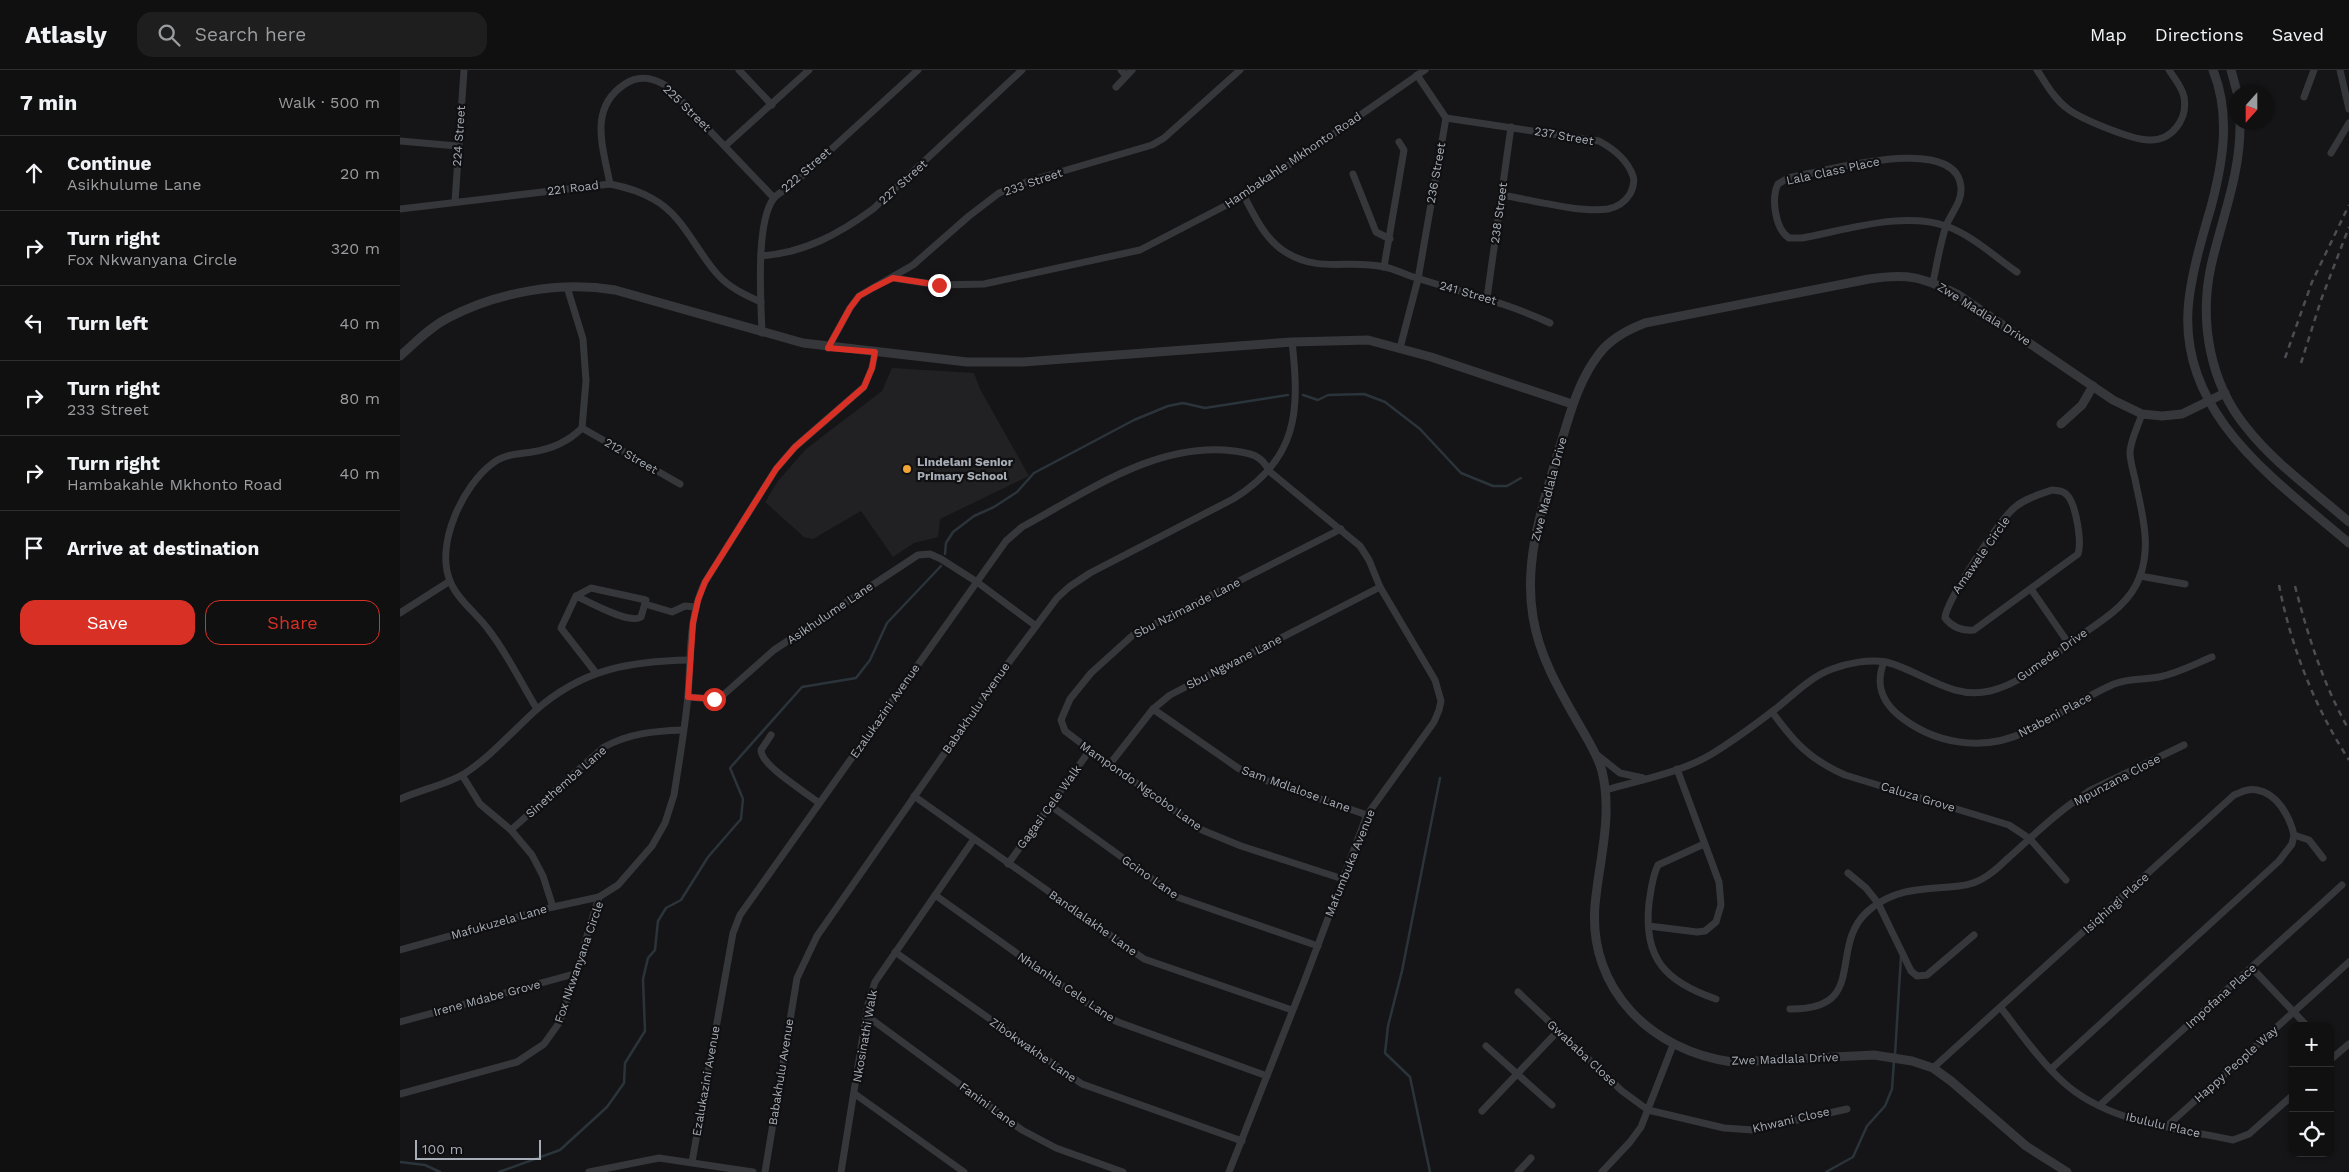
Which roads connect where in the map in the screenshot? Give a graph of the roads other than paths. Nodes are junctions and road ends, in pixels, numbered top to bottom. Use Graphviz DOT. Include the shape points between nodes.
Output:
graph roads {
  1 [pos="464,70"];
  2 [pos="739,70"];
  3 [pos="809,70"];
  4 [pos="918,70"];
  5 [pos="1022,70"];
  6 [pos="1132,70"];
  7 [pos="1240,70"];
  8 [pos="1424,70"];
  9 [pos="2037,70"];
  10 [pos="2169,70"];
  11 [pos="2213,70"];
  12 [pos="2231,70"];
  13 [pos="2314,70"];
  14 [pos="2340,70"];
  15 [pos="1123,73"];
  16 [pos="1417,76"];
  17 [pos="2235,85"];
  18 [pos="1116,87"];
  19 [pos="2304,98"];
  20 [pos="772,104"];
  21 [pos="2349,109"];
  22 [pos="1446,118"];
  23 [pos="2349,122"];
  24 [pos="1511,128"];
  25 [pos="2240,130"];
  26 [pos="400,141"];
  27 [pos="1400,142"];
  28 [pos="457,146"];
  29 [pos="725,146"];
  30 [pos="2331,153"];
  31 [pos="1353,174"];
  32 [pos="610,184"];
  33 [pos="1502,195"];
  34 [pos="1244,196"];
  35 [pos="774,198"];
  36 [pos="455,202"];
  37 [pos="400,209"];
  38 [pos="1946,226"];
  39 [pos="1390,239"];
  40 [pos="761,256"];
  41 [pos="1384,267"];
  42 [pos="2017,272"];
  43 [pos="893,278"];
  44 [pos="1418,279"];
  45 [pos="1933,282"];
  46 [pos="567,287"];
  47 [pos="1487,298"];
  48 [pos="761,302"];
  49 [pos="1550,323"];
  50 [pos="762,333"];
  51 [pos="1292,342"];
  52 [pos="828,348"];
  53 [pos="1400,348"];
  54 [pos="875,352"];
  55 [pos="400,356"];
  56 [pos="2093,386"];
  57 [pos="2225,393"];
  58 [pos="2208,403"];
  59 [pos="1572,404"];
  60 [pos="2142,414"];
  61 [pos="2061,424"];
  62 [pos="582,428"];
  63 [pos="1268,470"];
  64 [pos="680,484"];
  65 [pos="2349,522"];
  66 [pos="1341,529"];
  67 [pos="2349,543"];
  68 [pos="2140,576"];
  69 [pos="450,581"];
  70 [pos="977,582"];
  71 [pos="2185,584"];
  72 [pos="1380,587"];
  73 [pos="2031,589"];
  74 [pos="576,596"];
  75 [pos="645,604"];
  76 [pos="696,607"];
  77 [pos="400,613"];
  78 [pos="1036,626"];
  79 [pos="2069,644"];
  80 [pos="2212,657"];
  81 [pos="690,660"];
  82 [pos="1884,662"];
  83 [pos="596,673"];
  84 [pos="688,697"];
  85 [pos="537,709"];
  86 [pos="1153,709"];
  87 [pos="1772,712"];
  88 [pos="1061,720"];
  89 [pos="684,730"];
  90 [pos="771,735"];
  91 [pos="2184,745"];
  92 [pos="1090,750"];
  93 [pos="1596,754"];
  94 [pos="1110,764"];
  95 [pos="1677,769"];
  96 [pos="462,775"];
  97 [pos="1646,778"];
  98 [pos="1606,790"];
  99 [pos="914,796"];
  100 [pos="400,799"];
  101 [pos="819,803"];
  102 [pos="1051,806"];
  103 [pos="1367,815"];
  104 [pos="511,830"];
  105 [pos="2294,835"];
  106 [pos="974,839"];
  107 [pos="2030,839"];
  108 [pos="1704,844"];
  109 [pos="2323,858"];
  110 [pos="1008,864"];
  111 [pos="1848,872"];
  112 [pos="1343,878"];
  113 [pos="2066,880"];
  114 [pos="2342,885"];
  115 [pos="935,895"];
  116 [pos="599,897"];
  117 [pos="1878,903"];
  118 [pos="553,907"];
  119 [pos="1648,926"];
  120 [pos="1974,935"];
  121 [pos="1318,946"];
  122 [pos="400,950"];
  123 [pos="894,952"];
  124 [pos="2349,962"];
  125 [pos="2252,968"];
  126 [pos="574,974"];
  127 [pos="1518,992"];
  128 [pos="1716,999"];
  129 [pos="2001,1008"];
  130 [pos="1790,1009"];
  131 [pos="1292,1010"];
  132 [pos="2294,1012"];
  133 [pos="866,1016"];
  134 [pos="400,1022"];
  135 [pos="2303,1022"];
  136 [pos="1558,1031"];
  137 [pos="2349,1044"];
  138 [pos="1673,1045"];
  139 [pos="1486,1046"];
  140 [pos="2334,1055"];
  141 [pos="1933,1068"];
  142 [pos="2051,1069"];
  143 [pos="1518,1075"];
  144 [pos="1266,1076"];
  145 [pos="400,1094"];
  146 [pos="854,1094"];
  147 [pos="2289,1099"];
  148 [pos="1552,1106"];
  149 [pos="2100,1106"];
  150 [pos="1847,1108"];
  151 [pos="1648,1110"];
  152 [pos="1482,1111"];
  153 [pos="2166,1126"];
  154 [pos="1242,1141"];
  155 [pos="1531,1158"];
  156 [pos="692,1162"];
  157 [pos="589,1172"];
  158 [pos="752,1172"];
  159 [pos="765,1172"];
  160 [pos="841,1172"];
  161 [pos="964,1172"];
  162 [pos="1123,1172"];
  163 [pos="1229,1172"];
  164 [pos="1518,1172"];
  165 [pos="1602,1172"];
  166 [pos="2067,1172"];
  1 -- 28 [label="street, 224 Street"];
  2 -- 20 [label="street"];
  3 -- 20 [label="street"];
  4 -- 35 [label="street, 222 Street"];
  5 -- 40 [label="street, 227 Street" via="854,223 811,245 782,255"];
  6 -- 15 [label="street"];
  7 -- 43 [label="street, 233 Street" via="1164,138 1139,149 999,193"];
  8 -- 16 [label="street, Hambakahle Mkhonto Road"];
  9 -- 10 [label="street" via="2066,108 2148,140 2160,140 2172,133 2184,113 2182,91"];
  11 -- 58 [label="street" via="2223,105 2223,152 2196,261 2188,321 2197,376"];
  12 -- 17 [label="street"];
  13 -- 19 [label="street"];
  14 -- 21 [label="street"];
  15 -- 18 [label="street"];
  16 -- 22 [label="street"];
  16 -- 34 [label="street, Hambakahle Mkhonto Road"];
  20 -- 29 [label="street"];
  22 -- 24 [label="street, 237 Street"];
  22 -- 44 [label="street, 236 Street"];
  23 -- 30 [label="street"];
  24 -- 33 [label="street, 238 Street"];
  24 -- 33 [label="street, 237 Street" via="1598,141 1622,157 1634,179 1633,188 1619,206 1592,210"];
  25 -- 57 [label="street" via="2238,163 2206,295 2209,344"];
  26 -- 28 [label="street"];
  27 -- 39 [label="street" via="1404,150"];
  28 -- 36 [label="street, 224 Street"];
  29 -- 32 [label="street, 225 Street" via="668,86 655,79 628,81 614,91 601,115"];
  29 -- 35 [label="street, 225 Street"];
  31 -- 39 [label="street" via="1376,232"];
  32 -- 36 [label="street, 221 Road"];
  32 -- 48 [label="street, 221 Road" via="654,199 668,210 718,276 742,294"];
  33 -- 47 [label="street, 238 Street"];
  34 -- 41 [label="street, 241 Street" via="1269,238 1287,254 1318,266 1367,264"];
  34 -- 43 [label="street, Hambakahle Mkhonto Road" via="1156,244 1124,255 984,284 939,285"];
  35 -- 40 [label="street, 222 Street" via="764,224"];
  36 -- 37 [label="street, 221 Road"];
  38 -- 38 [label="street, Lala Class Place" via="1958,203 1961,188 1956,171 1940,162 1898,158 1802,175 1782,181 1774,195 1781,230 1794,239 1909,220"];
  38 -- 42 [label="street, Lala Class Place"];
  38 -- 45 [label="street, Lala Class Place"];
  39 -- 41 [label="street"];
  40 -- 48 [label="street, 222 Street"];
  41 -- 44 [label="street, 241 Street"];
  43 -- 52 [label="street, 233 Street" via="859,296"];
  44 -- 47 [label="street, 241 Street"];
  44 -- 53 [label="street, 236 Street"];
  45 -- 56 [label="street, Zwe Madlala Drive" via="1978,307"];
  45 -- 59 [label="street, Zwe Madlala Drive" via="1894,275 1645,323 1612,340 1600,352"];
  46 -- 50 [label="street" via="614,290"];
  46 -- 55 [label="street" via="509,296 448,318"];
  46 -- 62 [label="street" via="583,339 586,381"];
  47 -- 49 [label="street, 241 Street"];
  48 -- 50 [label="street, 222 Street"];
  50 -- 52 [label="street"];
  51 -- 53 [label="street" via="1368,340"];
  51 -- 54 [label="street" via="986,363"];
  51 -- 63 [label="street, Babakhulu Avenue" via="1297,384 1293,422 1284,446"];
  52 -- 54 [label="street"];
  53 -- 59 [label="street"];
  54 -- 76 [label="street, Fox Nkwanyana Circle" via="864,387 795,447 766,483 707,577"];
  56 -- 60 [label="street, Zwe Madlala Drive"];
  56 -- 61 [label="street" via="2082,404"];
  57 -- 58 [label="street, Zwe Madlala Drive"];
  57 -- 65 [label="street" via="2252,435"];
  58 -- 60 [label="street, Zwe Madlala Drive" via="2182,414"];
  58 -- 67 [label="street" via="2238,444"];
  59 -- 93 [label="street, Zwe Madlala Drive" via="1535,536 1531,574 1533,616 1551,674"];
  60 -- 68 [label="street, Gumede Drive" via="2130,452 2146,533"];
  62 -- 64 [label="street, 212 Street"];
  62 -- 69 [label="street" via="559,445 502,457 476,480 460,503 449,534 446,554"];
  63 -- 66 [label="street, Mafumbuka Avenue"];
  63 -- 70 [label="street, Ezalukazini Avenue" via="1257,456 1229,451 1194,451 1144,462 1012,533"];
  63 -- 78 [label="street, Babakhulu Avenue" via="1250,489 1233,499 1078,580 1057,598"];
  66 -- 72 [label="street, Mafumbuka Avenue" via="1365,553"];
  66 -- 88 [label="street, Sbu Nzimande Lane" via="1133,635 1091,673 1070,699"];
  68 -- 71 [label="street"];
  68 -- 79 [label="street, Gumede Drive" via="2118,609"];
  69 -- 77 [label="street"];
  69 -- 85 [label="street" via="488,629"];
  70 -- 78 [label="street, Asikhulume Lane"];
  70 -- 84 [label="street, Asikhulume Lane" via="935,555 918,555 774,650 721,697"];
  70 -- 101 [label="street, Ezalukazini Avenue"];
  72 -- 86 [label="street, Sbu Ngwane Lane" via="1170,695"];
  72 -- 103 [label="street, Mafumbuka Avenue" via="1435,680 1441,701 1434,722"];
  73 -- 73 [label="street, Amawele Circle" via="1974,630 1956,627 1945,618 1949,602 2014,508 2052,490 2062,491 2071,501 2080,539 2078,554"];
  73 -- 79 [label="street"];
  74 -- 75 [label="street" via="588,589 596,589 644,599"];
  74 -- 75 [label="street" via="630,620 641,617"];
  74 -- 83 [label="street" via="560,628"];
  75 -- 76 [label="street" via="672,612 684,606"];
  76 -- 81 [label="street, Fox Nkwanyana Circle"];
  78 -- 99 [label="street, Babakhulu Avenue"];
  79 -- 82 [label="street, Gumede Drive" via="2010,684 1989,691 1969,692 1943,687"];
  80 -- 82 [label="street, Ntabeni Place" via="2172,674 2117,683 2026,732 1982,743 1958,743 1929,735 1903,719 1887,705 1882,695 1880,673"];
  81 -- 83 [label="street" via="639,662"];
  81 -- 84 [label="street, Fox Nkwanyana Circle"];
  82 -- 87 [label="street, Gumede Drive" via="1861,661 1821,673"];
  83 -- 85 [label="street"];
  84 -- 89 [label="street, Fox Nkwanyana Circle"];
  85 -- 96 [label="street"];
  86 -- 94 [label="street, Sbu Ngwane Lane"];
  86 -- 103 [label="street, Sam Mdlalose Lane" via="1256,777"];
  87 -- 95 [label="street, Gumede Drive" via="1709,755"];
  87 -- 107 [label="street, Caluza Grove" via="1793,741 1824,765 1845,775 1999,821"];
  88 -- 92 [label="street, Mampondo Ngcobo Lane" via="1065,731"];
  89 -- 104 [label="street, Sinethemba Lane" via="636,735 604,746"];
  89 -- 116 [label="street, Fox Nkwanyana Circle" via="674,794 660,834 618,885"];
  90 -- 101 [label="street" via="761,750 763,758"];
  91 -- 107 [label="street, Mpunzana Close" via="2089,792 2064,808"];
  92 -- 94 [label="street, Mampondo Ngcobo Lane"];
  92 -- 102 [label="street, Gagasi Cele Walk"];
  93 -- 97 [label="street" via="1620,773"];
  93 -- 98 [label="street, Zwe Madlala Drive"];
  94 -- 112 [label="street, Mampondo Ngcobo Lane" via="1174,812 1220,839"];
  95 -- 97 [label="street, Gumede Drive"];
  95 -- 108 [label="street"];
  96 -- 100 [label="street"];
  96 -- 104 [label="street" via="480,804"];
  97 -- 98 [label="street, Gumede Drive"];
  98 -- 138 [label="street, Zwe Madlala Drive" via="1606,825 1595,906 1599,952 1614,989 1635,1019"];
  99 -- 106 [label="street, Bandlalakhe Lane"];
  99 -- 159 [label="street, Babakhulu Avenue" via="817,936 802,966 794,992"];
  101 -- 156 [label="street, Ezalukazini Avenue" via="736,924"];
  102 -- 110 [label="street, Gagasi Cele Walk"];
  102 -- 121 [label="street, Gcino Lane" via="1177,897"];
  103 -- 112 [label="street, Mafumbuka Avenue"];
  104 -- 118 [label="street" via="539,866"];
  105 -- 109 [label="street" via="2309,840"];
  105 -- 129 [label="street, Isiqhingi Place" via="2290,819 2269,795 2246,790 2234,795"];
  105 -- 142 [label="street" via="2279,861"];
  106 -- 110 [label="street, Bandlalakhe Lane"];
  106 -- 115 [label="street, Nkosinathi Walk"];
  107 -- 113 [label="street, Caluza Grove"];
  107 -- 117 [label="street, Mpunzana Close" via="1974,883 1900,892"];
  108 -- 119 [label="street" via="1658,865 1651,888"];
  108 -- 119 [label="street" via="1721,892 1716,922 1705,931 1696,932"];
  110 -- 131 [label="street, Bandlalakhe Lane" via="1144,959"];
  111 -- 117 [label="street"];
  112 -- 121 [label="street, Mafumbuka Avenue"];
  114 -- 125 [label="street, Impofana Place"];
  115 -- 123 [label="street, Nkosinathi Walk"];
  115 -- 144 [label="street, Nhlanhla Cele Lane" via="1102,1014"];
  116 -- 118 [label="street, Mafukuzela Lane"];
  116 -- 126 [label="street, Fox Nkwanyana Circle"];
  117 -- 120 [label="street" via="1912,972 1918,976 1927,975"];
  117 -- 130 [label="street, Mpunzana Close" via="1862,916 1853,932 1835,995 1815,1007"];
  118 -- 122 [label="street, Mafukuzela Lane"];
  119 -- 128 [label="street" via="1654,954 1670,976 1692,991"];
  121 -- 131 [label="street, Mafumbuka Avenue"];
  123 -- 133 [label="street, Nkosinathi Walk" via="875,982"];
  123 -- 154 [label="street, Zibokwakhe Lane" via="1075,1081"];
  124 -- 132 [label="street, Happy People Way"];
  125 -- 132 [label="street"];
  125 -- 149 [label="street, Impofana Place"];
  126 -- 134 [label="street, Irene Mdabe Grove"];
  126 -- 145 [label="street, Fox Nkwanyana Circle" via="559,1023 533,1053 517,1062"];
  127 -- 136 [label="street, Gwababa Close"];
  129 -- 141 [label="street, Isiqhingi Place"];
  129 -- 142 [label="street, Ibululu Place"];
  131 -- 144 [label="street, Mafumbuka Avenue"];
  132 -- 135 [label="street"];
  132 -- 153 [label="street, Happy People Way"];
  133 -- 146 [label="street, Nkosinathi Walk"];
  133 -- 162 [label="street, Fanini Lane" via="1022,1130 1056,1148"];
  136 -- 143 [label="street"];
  136 -- 151 [label="street, Gwababa Close" via="1622,1091"];
  137 -- 140 [label="street"];
  138 -- 141 [label="street, Zwe Madlala Drive" via="1691,1054 1732,1062 1874,1055"];
  138 -- 151 [label="street"];
  139 -- 143 [label="street"];
  141 -- 166 [label="street, Zwe Madlala Drive" via="2026,1146"];
  142 -- 149 [label="street, Ibululu Place" via="2069,1087"];
  143 -- 148 [label="street"];
  143 -- 152 [label="street"];
  144 -- 154 [label="street, Mafumbuka Avenue"];
  146 -- 160 [label="street, Nkosinathi Walk"];
  146 -- 161 [label="street"];
  147 -- 153 [label="street, Ibululu Place" via="2241,1139"];
  149 -- 153 [label="street, Ibululu Place" via="2120,1116"];
  150 -- 151 [label="street, Khwani Close" via="1753,1130 1724,1128"];
  151 -- 165 [label="street" via="1637,1134"];
  154 -- 163 [label="street, Mafumbuka Avenue"];
  155 -- 164 [label="street"];
  156 -- 157 [label="street" via="649,1159"];
  156 -- 158 [label="street"];
}
